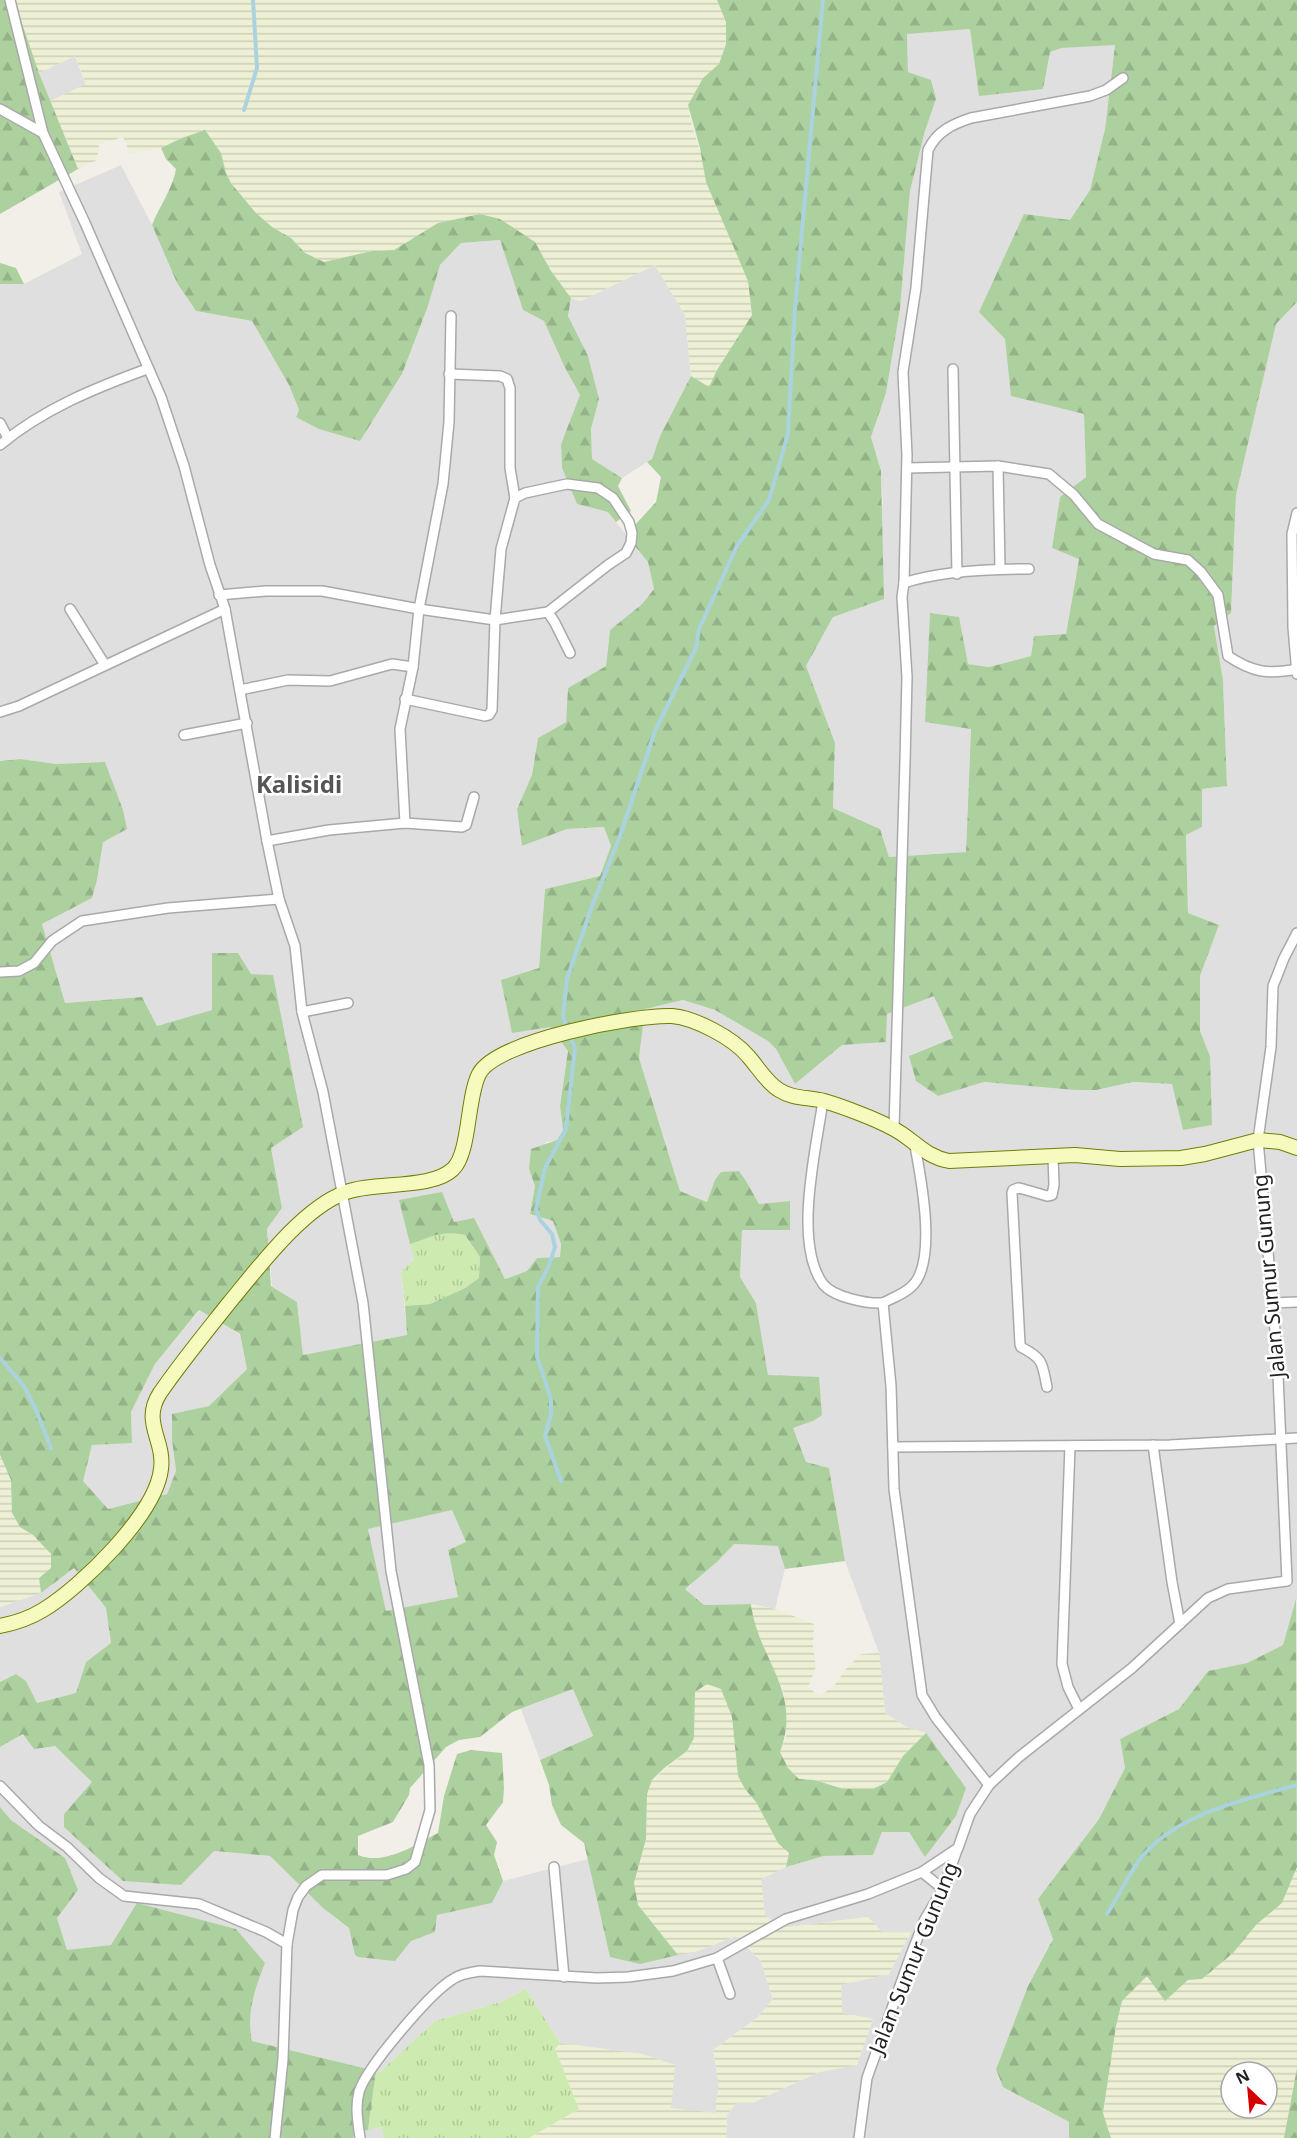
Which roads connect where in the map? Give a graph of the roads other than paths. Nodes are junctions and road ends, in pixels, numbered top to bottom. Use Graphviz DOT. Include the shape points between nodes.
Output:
graph roads {
  1 [pos="10,0"];
  2 [pos="1123,78"];
  3 [pos="0,109"];
  4 [pos="43,133"];
  5 [pos="451,316"];
  6 [pos="147,369"];
  7 [pos="953,369"];
  8 [pos="449,374"];
  9 [pos="0,423"];
  10 [pos="4,442"];
  11 [pos="955,466"];
  12 [pos="998,466"];
  13 [pos="907,468"];
  14 [pos="515,498"];
  15 [pos="1297,513"];
  16 [pos="1000,569"];
  17 [pos="1029,569"];
  18 [pos="957,574"];
  19 [pos="904,584"];
  20 [pos="219,595"];
  21 [pos="70,609"];
  22 [pos="225,609"];
  23 [pos="418,609"];
  24 [pos="548,612"];
  25 [pos="495,620"];
  26 [pos="570,653"];
  27 [pos="105,665"];
  28 [pos="413,667"];
  29 [pos="1297,669"];
  30 [pos="1297,674"];
  31 [pos="240,690"];
  32 [pos="405,699"];
  33 [pos="0,712"];
  34 [pos="247,723"];
  35 [pos="184,735"];
  36 [pos="474,797"];
  37 [pos="405,824"];
  38 [pos="267,841"];
  39 [pos="279,899"];
  40 [pos="1297,933"];
  41 [pos="0,972"];
  42 [pos="348,1003"];
  43 [pos="302,1012"];
  44 [pos="823,1101"];
  45 [pos="894,1128"];
  46 [pos="1258,1140"];
  47 [pos="915,1146"];
  48 [pos="1297,1148"];
  49 [pos="1053,1156"];
  50 [pos="342,1193"];
  51 [pos="1297,1302"];
  52 [pos="883,1303"];
  53 [pos="1272,1303"];
  54 [pos="1047,1387"];
  55 [pos="1281,1438"];
  56 [pos="1297,1438"];
  57 [pos="1153,1445"];
  58 [pos="1070,1446"];
  59 [pos="893,1447"];
  60 [pos="1287,1581"];
  61 [pos="1297,1581"];
  62 [pos="1180,1624"];
  63 [pos="0,1626"];
  64 [pos="1079,1709"];
  65 [pos="989,1785"];
  66 [pos="0,1786"];
  67 [pos="958,1848"];
  68 [pos="554,1867"];
  69 [pos="922,1872"];
  70 [pos="943,1889"];
  71 [pos="288,1944"];
  72 [pos="717,1958"];
  73 [pos="564,1977"];
  74 [pos="730,1994"];
  75 [pos="275,2138"];
  76 [pos="360,2138"];
  77 [pos="860,2138"];
  1 -- 4 [label="street"];
  2 -- 13 [label="street" via="1090,96 971,118 953,124 933,138 928,150 916,288 903,372"];
  3 -- 4 [label="street"];
  4 -- 6 [label="street"];
  5 -- 8 [label="street"];
  6 -- 10 [label="street" via="77,397"];
  6 -- 20 [label="street" via="184,466"];
  7 -- 11 [label="street"];
  8 -- 14 [label="street" via="500,376 510,384 510,468"];
  8 -- 23 [label="street" via="443,484"];
  9 -- 10 [label="street"];
  11 -- 12 [label="street"];
  11 -- 13 [label="street"];
  11 -- 18 [label="street"];
  12 -- 16 [label="street"];
  12 -- 29 [label="street" via="1049,474 1074,495 1098,524 1154,555 1188,560 1218,595 1228,656 1244,667 1265,673"];
  13 -- 19 [label="street"];
  14 -- 24 [label="street" via="567,484 584,484 614,498 629,522 632,533 626,554"];
  14 -- 25 [label="street" via="501,549"];
  15 -- 29 [label="street" via="1292,534"];
  16 -- 17 [label="street"];
  16 -- 18 [label="street"];
  18 -- 19 [label="street"];
  19 -- 45 [label="street" via="906,760"];
  20 -- 22 [label="street"];
  20 -- 23 [label="street" via="322,591"];
  21 -- 27 [label="street"];
  22 -- 27 [label="street"];
  22 -- 31 [label="street"];
  23 -- 25 [label="street"];
  23 -- 28 [label="street"];
  24 -- 25 [label="street"];
  24 -- 26 [label="street"];
  25 -- 32 [label="street" via="489,715"];
  27 -- 33 [label="street"];
  28 -- 31 [label="street" via="392,664 330,681 288,680"];
  28 -- 32 [label="street"];
  29 -- 30 [label="street"];
  31 -- 34 [label="street"];
  32 -- 37 [label="street" via="400,729"];
  34 -- 35 [label="street"];
  34 -- 38 [label="street"];
  36 -- 37 [label="street" via="462,827"];
  37 -- 38 [label="street" via="329,830"];
  38 -- 39 [label="street"];
  39 -- 41 [label="street" via="168,908 82,921 52,941 34,963 19,971"];
  39 -- 43 [label="street" via="295,946"];
  40 -- 46 [label="street, Jalan Sumur Gunung" via="1273,986"];
  42 -- 43 [label="street"];
  43 -- 50 [label="street" via="323,1092"];
  44 -- 45 [label="street"];
  44 -- 50 [label="street" via="784,1093 773,1086 745,1052 688,1018 640,1017 551,1035 497,1057 482,1069 475,1084 461,1154 452,1171 420,1182"];
  44 -- 52 [label="street" via="807,1228 813,1263 825,1286 844,1297"];
  45 -- 47 [label="street"];
  46 -- 48 [label="street"];
  46 -- 49 [label="street" via="1181,1158"];
  46 -- 53 [label="street, Jalan Sumur Gunung"];
  47 -- 49 [label="street" via="949,1161"];
  47 -- 52 [label="street" via="925,1203 923,1269 912,1286"];
  49 -- 54 [label="street" via="1052,1195 1017,1188 1012,1193 1020,1344 1040,1359"];
  50 -- 63 [label="street" via="283,1239 158,1396 152,1417 161,1456 158,1483 114,1549 45,1609"];
  50 -- 71 [label="street" via="363,1303 391,1571 429,1765 430,1810 415,1862 406,1869 387,1875 322,1875 306,1886 293,1910"];
  51 -- 53 [label="street"];
  52 -- 59 [label="street"];
  53 -- 55 [label="street, Jalan Sumur Gunung"];
  55 -- 56 [label="street"];
  55 -- 57 [label="street"];
  55 -- 60 [label="street, Jalan Sumur Gunung"];
  57 -- 58 [label="street"];
  57 -- 62 [label="street"];
  58 -- 59 [label="street"];
  58 -- 64 [label="street" via="1062,1664"];
  59 -- 65 [label="street" via="894,1489 922,1695"];
  60 -- 61 [label="street"];
  60 -- 62 [label="street, Jalan Sumur Gunung" via="1228,1589 1208,1598"];
  62 -- 64 [label="street, Jalan Sumur Gunung"];
  64 -- 65 [label="street, Jalan Sumur Gunung"];
  65 -- 67 [label="street, Jalan Sumur Gunung" via="970,1814"];
  66 -- 71 [label="street" via="39,1826 124,1896 199,1904"];
  67 -- 69 [label="street, Jalan Sumur Gunung"];
  67 -- 70 [label="street, Jalan Sumur Gunung"];
  68 -- 73 [label="street"];
  69 -- 70 [label="street"];
  69 -- 72 [label="street, Jalan Sumur Gunung" via="868,1894 786,1919"];
  70 -- 77 [label="street, Jalan Sumur Gunung" via="921,1928 867,2078"];
  71 -- 75 [label="street"];
  72 -- 73 [label="street, Jalan Sumur Gunung" via="673,1971 628,1977"];
  72 -- 74 [label="street"];
  73 -- 76 [label="street, Jalan Sumur Gunung" via="480,1971 462,1974 448,1982 413,2017 363,2081 358,2093"];
}
